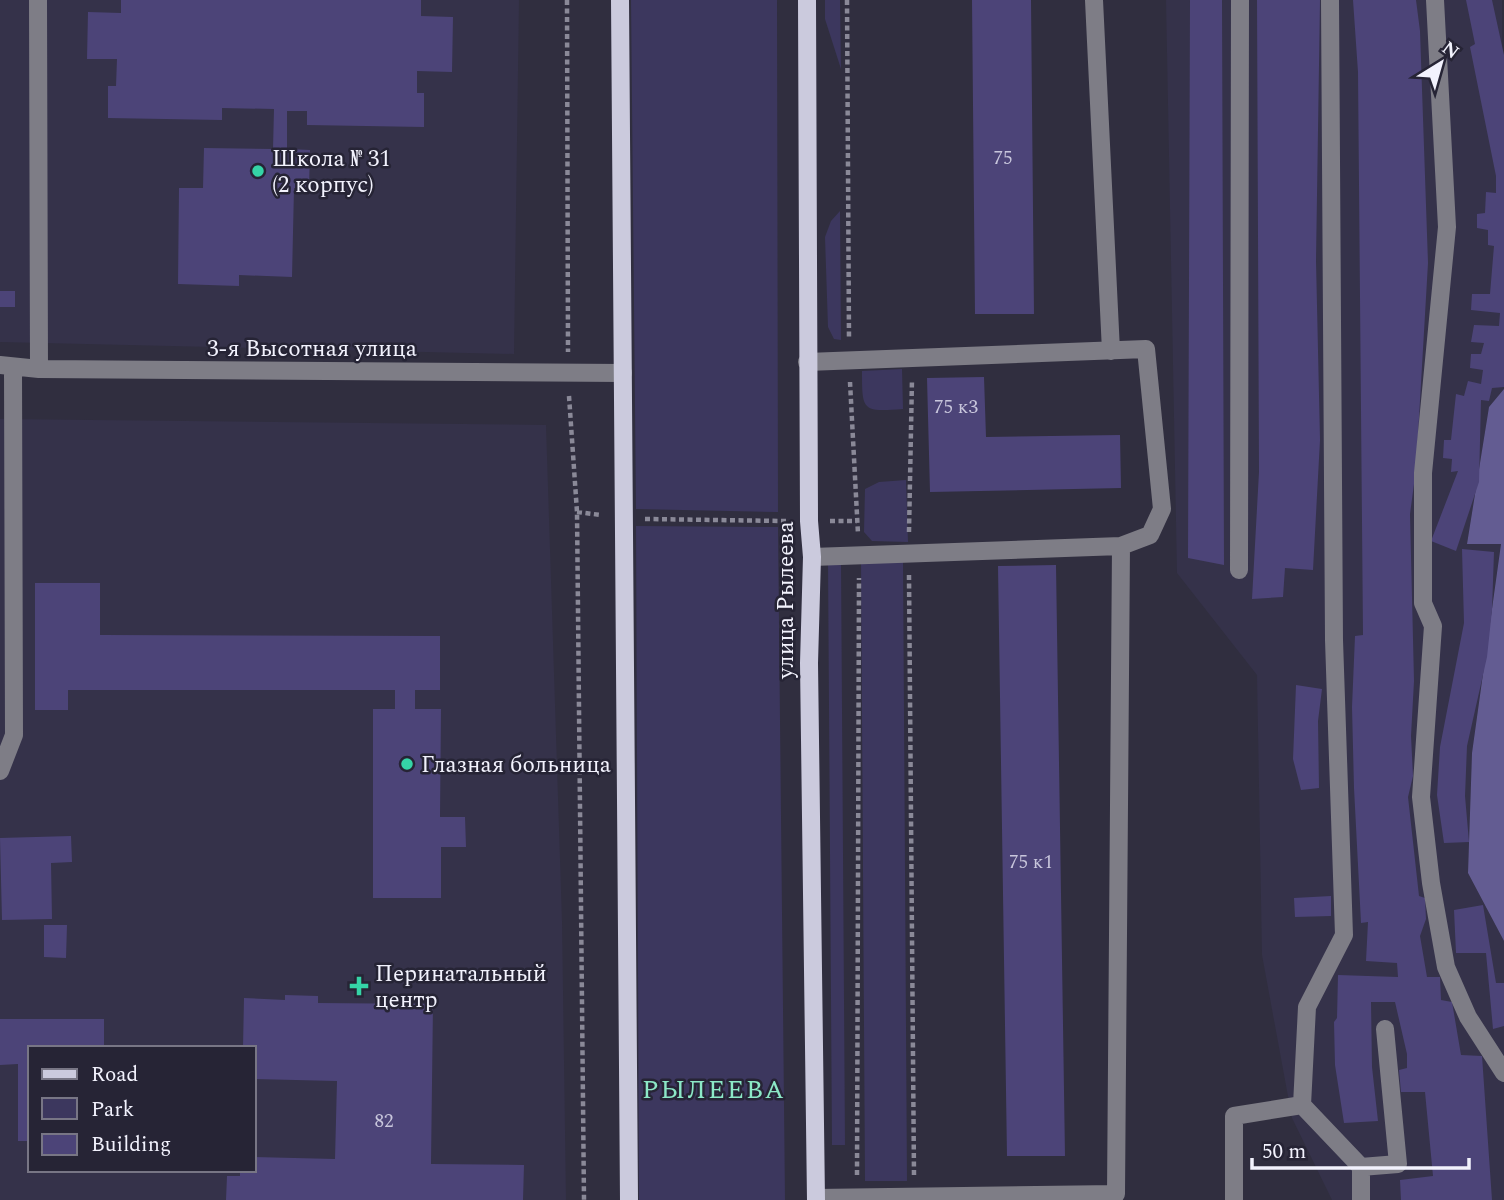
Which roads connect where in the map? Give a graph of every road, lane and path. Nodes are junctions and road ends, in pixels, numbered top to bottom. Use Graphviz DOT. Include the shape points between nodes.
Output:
graph roads {
  1 [pos="38,0"];
  2 [pos="567,0"];
  3 [pos="620,0"];
  4 [pos="807,0"];
  5 [pos="847,0"];
  6 [pos="1094,0"];
  7 [pos="1240,0"];
  8 [pos="1330,0"];
  9 [pos="1436,0"];
  10 [pos="1111,351"];
  11 [pos="912,358"];
  12 [pos="849,360"];
  13 [pos="807,362"];
  14 [pos="7,366"];
  15 [pos="39,369"];
  16 [pos="568,373"];
  17 [pos="623,373"];
  18 [pos="577,512"];
  19 [pos="624,518"];
  20 [pos="809,521"];
  21 [pos="857,521"];
  22 [pos="1121,546"];
  23 [pos="909,553"];
  24 [pos="859,555"];
  25 [pos="812,557"];
  26 [pos="1239,570"];
  27 [pos="0,771"];
  28 [pos="1385,1029"];
  29 [pos="1504,1073"];
  30 [pos="1302,1105"];
  31 [pos="1361,1167"];
  32 [pos="914,1197"];
  33 [pos="856,1198"];
  34 [pos="816,1199"];
  35 [pos="584,1200"];
  36 [pos="629,1200"];
  37 [pos="1234,1200"];
  38 [pos="1361,1200"];
  1 -- 15 [label="street"];
  2 -- 16 [label="path"];
  3 -- 17 [label="main road"];
  4 -- 13 [label="main road, улица Рылеева"];
  5 -- 12 [label="path"];
  6 -- 10 [label="street"];
  7 -- 26 [label="street"];
  8 -- 30 [label="street" via="1334,640 1344,935 1307,1007"];
  9 -- 29 [label="street" via="1447,227 1423,473 1423,603 1433,626 1421,797 1446,968 1468,1017"];
  10 -- 11 [label="street"];
  10 -- 22 [label="street" via="1146,349 1162,509 1150,535"];
  11 -- 12 [label="street"];
  11 -- 23 [label="path"];
  12 -- 13 [label="street"];
  12 -- 21 [label="path"];
  13 -- 20 [label="main road, улица Рылеева"];
  14 -- 15 [label="street, 3-я Высотная улица"];
  14 -- 27 [label="street" via="14,735"];
  15 -- 16 [label="street, 3-я Высотная улица"];
  16 -- 17 [label="street, 3-я Высотная улица"];
  16 -- 18 [label="path"];
  17 -- 19 [label="main road"];
  18 -- 19 [label="path"];
  18 -- 35 [label="path"];
  19 -- 20 [label="path"];
  19 -- 36 [label="main road"];
  20 -- 21 [label="path"];
  20 -- 25 [label="main road, улица Рылеева"];
  21 -- 24 [label="path"];
  22 -- 23 [label="street"];
  22 -- 32 [label="street" via="1116,1194"];
  23 -- 24 [label="street"];
  23 -- 32 [label="path"];
  24 -- 25 [label="street"];
  24 -- 33 [label="path"];
  25 -- 34 [label="main road, улица Рылеева" via="809,663"];
  28 -- 31 [label="street" via="1398,1164"];
  30 -- 31 [label="street"];
  30 -- 37 [label="street" via="1234,1116"];
  31 -- 38 [label="street"];
  32 -- 33 [label="street"];
  33 -- 34 [label="street"];
}
